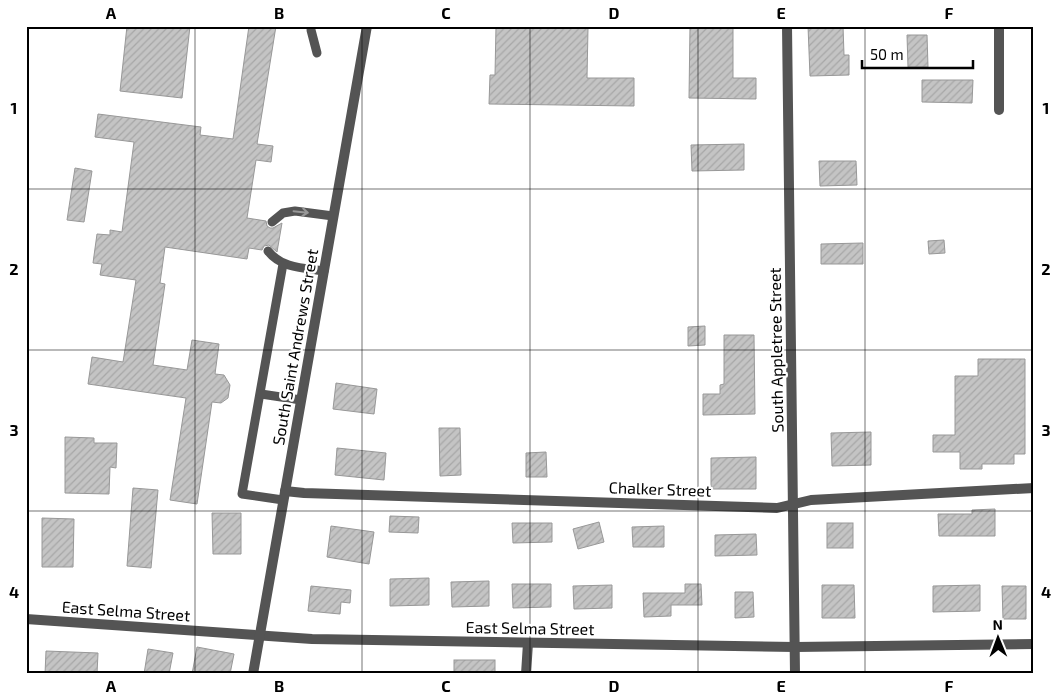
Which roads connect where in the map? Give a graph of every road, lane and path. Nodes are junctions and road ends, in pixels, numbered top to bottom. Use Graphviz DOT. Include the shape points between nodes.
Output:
graph roads {
  1 [pos="367,26"];
  2 [pos="787,26"];
  3 [pos="999,26"];
  4 [pos="311,30"];
  5 [pos="317,53"];
  6 [pos="999,110"];
  7 [pos="333,216"];
  8 [pos="272,222"];
  9 [pos="268,250"];
  10 [pos="283,264"];
  11 [pos="324,272"];
  12 [pos="261,394"];
  13 [pos="301,400"];
  14 [pos="1034,488"];
  15 [pos="284,496"];
  16 [pos="793,504"];
  17 [pos="26,619"];
  18 [pos="260,635"];
  19 [pos="528,643"];
  20 [pos="1034,644"];
  21 [pos="795,647"];
  22 [pos="253,674"];
  23 [pos="526,674"];
  24 [pos="795,674"];
  1 -- 7 [label="street, South Saint Andrews Street"];
  2 -- 16 [label="street, South Appletree Street"];
  3 -- 6 [label="street"];
  4 -- 5 [label="lane"];
  8 -- 7 [label="lane, one-way" via="283,213 294,211"];
  7 -- 11 [label="street, South Saint Andrews Street"];
  9 -- 10 [label="lane"];
  10 -- 11 [label="lane"];
  10 -- 12 [label="lane"];
  11 -- 13 [label="street, South Saint Andrews Street"];
  12 -- 13 [label="lane"];
  12 -- 15 [label="lane" via="242,494"];
  13 -- 15 [label="street, South Saint Andrews Street"];
  14 -- 16 [label="street, Chalker Street" via="811,500"];
  15 -- 16 [label="street, Chalker Street" via="304,493 777,508"];
  15 -- 18 [label="street, South Saint Andrews Street"];
  16 -- 21 [label="street, South Appletree Street"];
  17 -- 18 [label="street, East Selma Street"];
  18 -- 19 [label="street, East Selma Street"];
  18 -- 22 [label="street, South Saint Andrews Street"];
  19 -- 21 [label="street, East Selma Street"];
  19 -- 23 [label="street"];
  20 -- 21 [label="street, East Selma Street"];
  21 -- 24 [label="street, South Appletree Street"];
}
